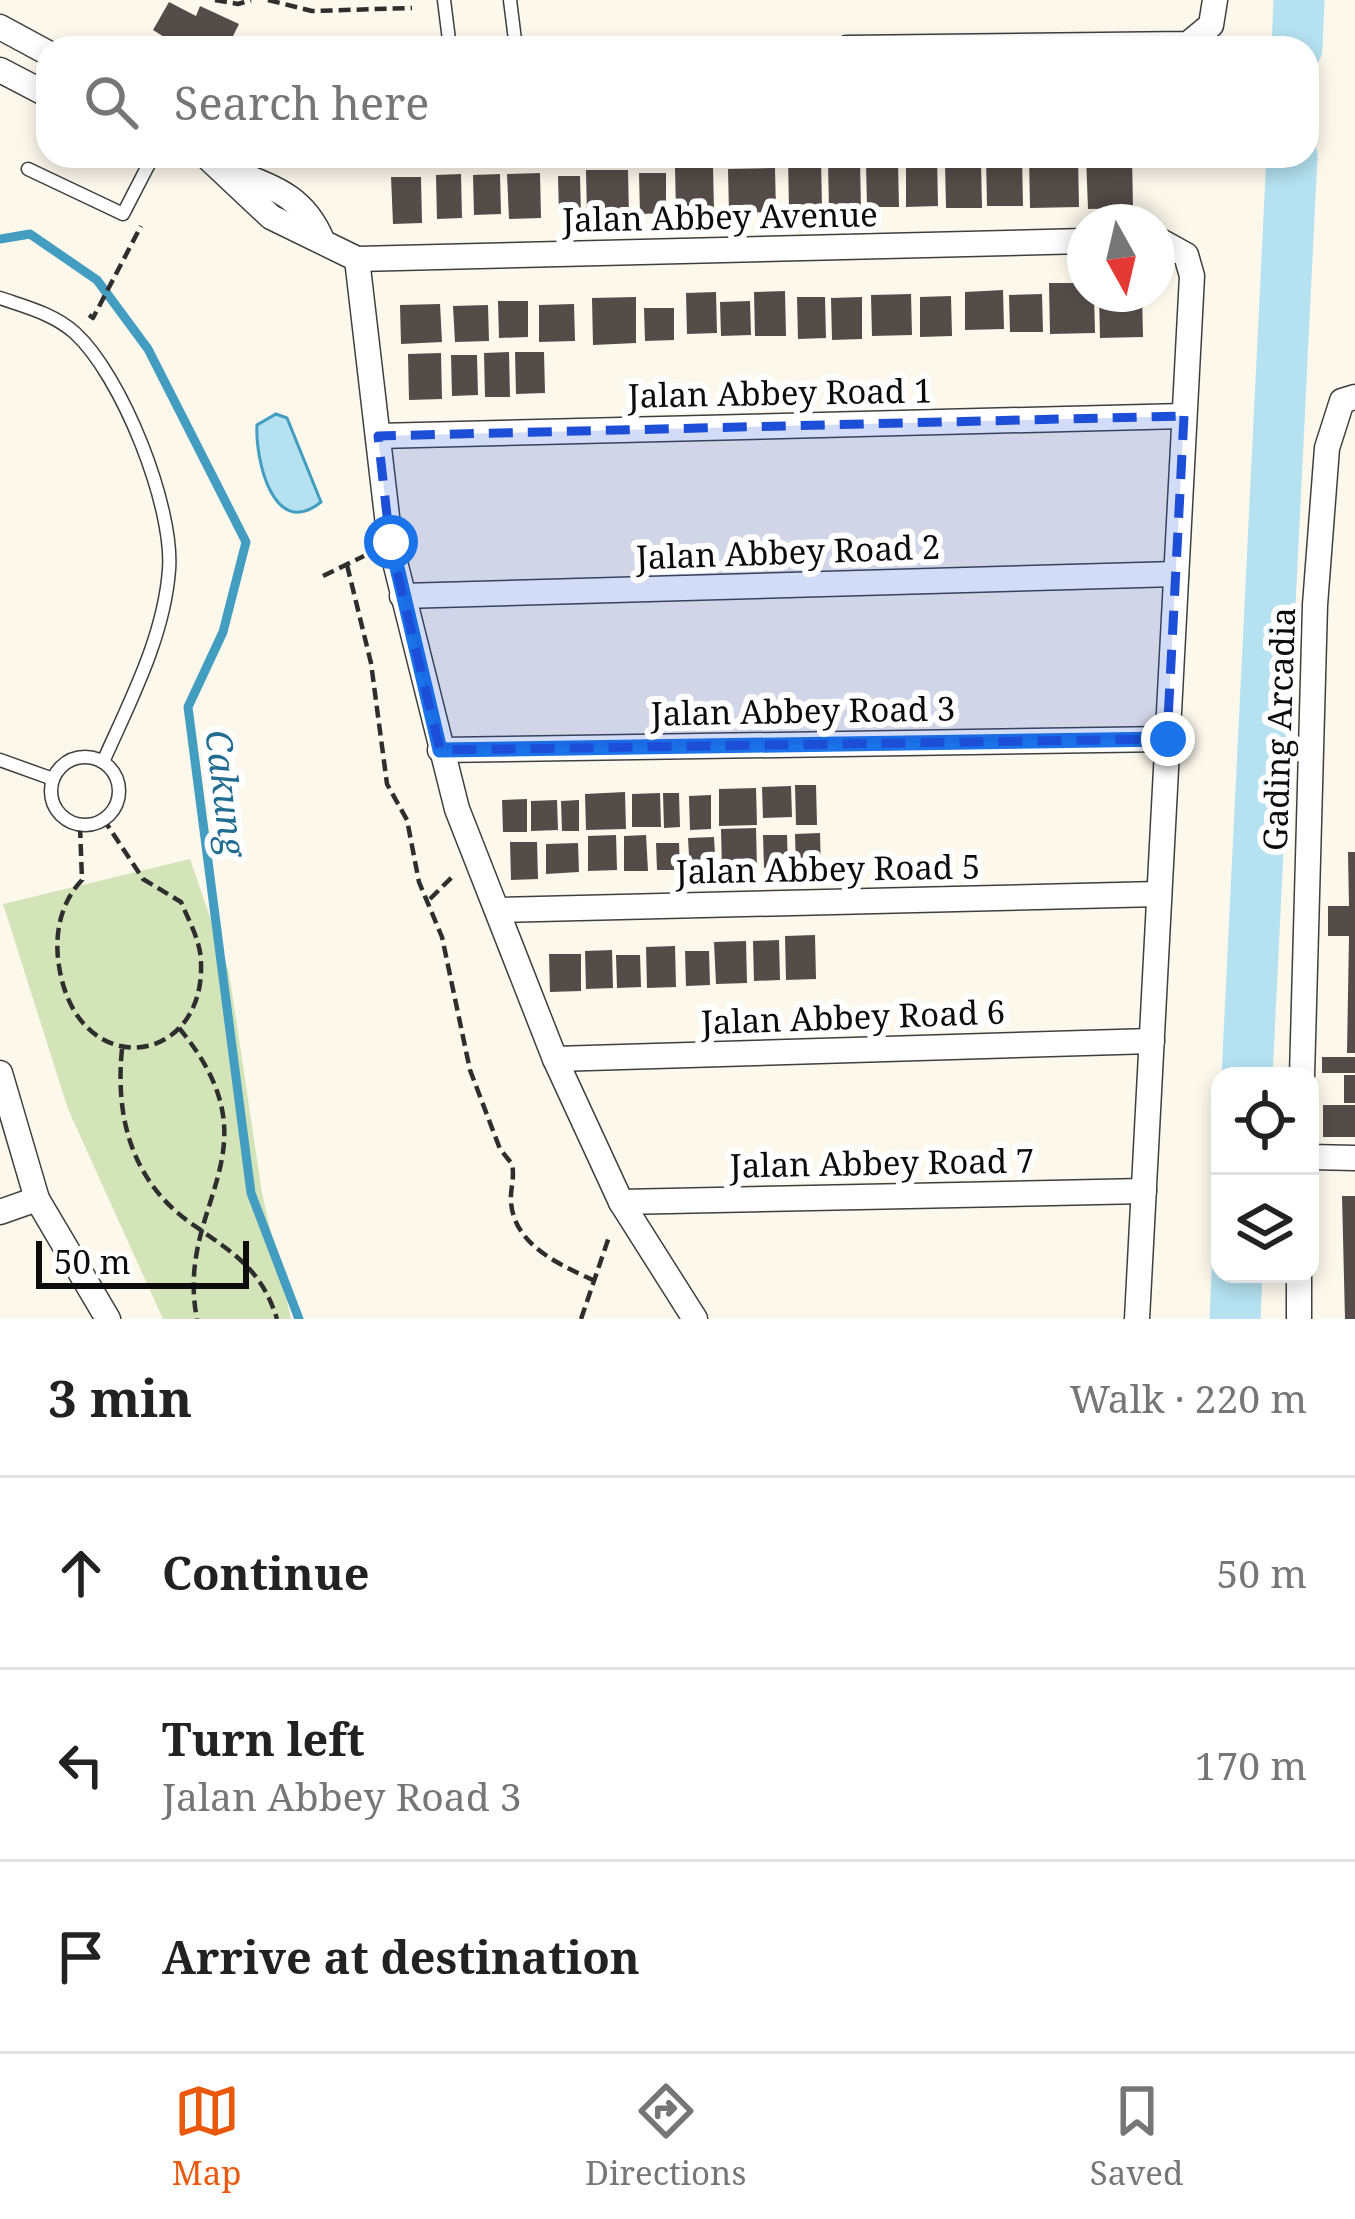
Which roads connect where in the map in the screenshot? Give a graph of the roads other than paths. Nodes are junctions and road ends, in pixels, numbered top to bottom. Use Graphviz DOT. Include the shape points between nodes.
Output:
graph roads {
  1 [pos="444,0"];
  2 [pos="510,0"];
  3 [pos="1215,0"];
  4 [pos="0,27"];
  5 [pos="448,36"];
  6 [pos="514,36"];
  7 [pos="1198,36"];
  8 [pos="36,46"];
  9 [pos="0,70"];
  10 [pos="36,89"];
  11 [pos="147,168"];
  12 [pos="231,168"];
  13 [pos="28,169"];
  14 [pos="1067,241"];
  15 [pos="1175,249"];
  16 [pos="357,259"];
  17 [pos="0,298"];
  18 [pos="1355,397"];
  19 [pos="1184,416"];
  20 [pos="378,436"];
  21 [pos="1176,574"];
  22 [pos="402,596"];
  23 [pos="1168,739"];
  24 [pos="440,750"];
  25 [pos="0,760"];
  26 [pos="103,762"];
  27 [pos="52,779"];
  28 [pos="1160,894"];
  29 [pos="499,910"];
  30 [pos="1152,1041"];
  31 [pos="556,1059"];
  32 [pos="1302,1067"];
  33 [pos="0,1073"];
  34 [pos="1319,1157"];
  35 [pos="1355,1158"];
  36 [pos="1144,1191"];
  37 [pos="37,1199"];
  38 [pos="621,1202"];
  39 [pos="0,1212"];
  40 [pos="1300,1283"];
  41 [pos="109,1319"];
  42 [pos="695,1319"];
  43 [pos="1137,1319"];
  44 [pos="1299,1319"];
  1 -- 5 [label="lane"];
  2 -- 6 [label="lane"];
  3 -- 7 [label="street" via="1211,25"];
  4 -- 8 [label="street"];
  9 -- 10 [label="street"];
  11 -- 13 [label="lane" via="123,214"];
  12 -- 16 [label="street" via="271,217"];
  14 -- 16 [label="street, Jalan Abbey Avenue"];
  15 -- 19 [label="street" via="1186,255 1192,276"];
  16 -- 20 [label="street"];
  17 -- 26 [label="lane" via="76,334 115,385 168,532 170,572 148,661"];
  18 -- 32 [label="street, Gading Arcadia" via="1342,401 1327,448"];
  19 -- 20 [label="street, Jalan Abbey Road 1"];
  19 -- 21 [label="street"];
  20 -- 22 [label="street"];
  21 -- 22 [label="street, Jalan Abbey Road 2"];
  21 -- 23 [label="street"];
  22 -- 24 [label="street"];
  23 -- 24 [label="street, Jalan Abbey Road 3"];
  23 -- 28 [label="street"];
  24 -- 29 [label="street"];
  25 -- 27 [label="lane"];
  26 -- 27 [label="lane" via="70,760"];
  26 -- 27 [label="lane" via="120,790 104,820 80,826 59,815"];
  28 -- 29 [label="street, Jalan Abbey Road 5"];
  28 -- 30 [label="street"];
  29 -- 31 [label="street"];
  30 -- 31 [label="street, Jalan Abbey Road 6"];
  30 -- 36 [label="street"];
  31 -- 38 [label="street"];
  33 -- 37 [label="street"];
  34 -- 35 [label="street"];
  36 -- 38 [label="street, Jalan Abbey Road 7"];
  36 -- 43 [label="street"];
  37 -- 39 [label="street"];
  37 -- 41 [label="street"];
  38 -- 42 [label="street"];
  40 -- 44 [label="street"];
}
